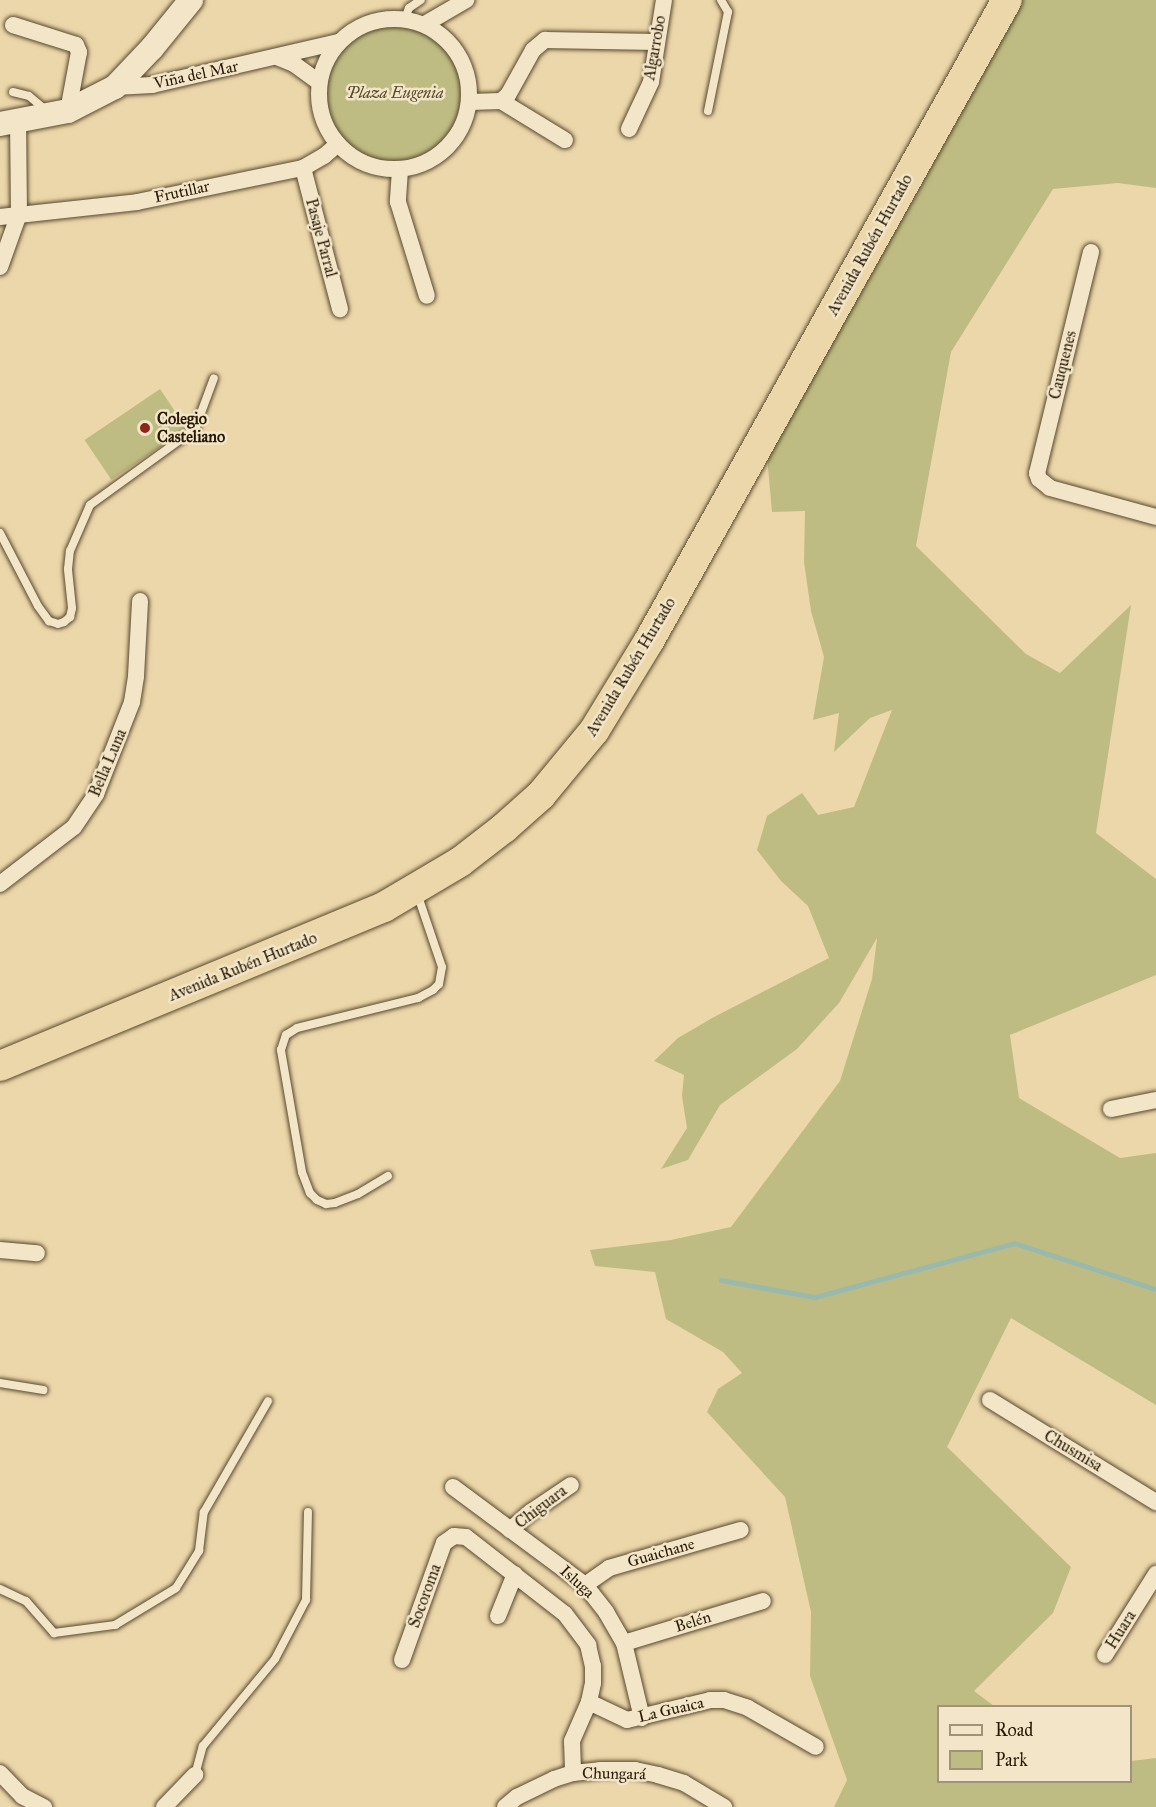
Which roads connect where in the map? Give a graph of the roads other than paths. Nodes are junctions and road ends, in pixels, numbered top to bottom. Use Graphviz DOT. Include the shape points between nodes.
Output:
graph roads {
  1 [pos="421,0"];
  2 [pos="465,0"];
  3 [pos="664,0"];
  4 [pos="721,0"];
  5 [pos="987,0"];
  6 [pos="1007,0"];
  7 [pos="181,4"];
  8 [pos="405,18"];
  9 [pos="425,24"];
  10 [pos="13,25"];
  11 [pos="338,42"];
  12 [pos="657,42"];
  13 [pos="277,57"];
  14 [pos="319,82"];
  15 [pos="115,87"];
  16 [pos="13,92"];
  17 [pos="501,101"];
  18 [pos="470,102"];
  19 [pos="708,111"];
  20 [pos="60,113"];
  21 [pos="9,123"];
  22 [pos="629,129"];
  23 [pos="565,140"];
  24 [pos="338,144"];
  25 [pos="303,168"];
  26 [pos="400,170"];
  27 [pos="19,214"];
  28 [pos="0,217"];
  29 [pos="1091,252"];
  30 [pos="0,267"];
  31 [pos="427,296"];
  32 [pos="340,309"];
  33 [pos="214,378"];
  34 [pos="1156,517"];
  35 [pos="0,533"];
  36 [pos="140,601"];
  37 [pos="0,885"];
  38 [pos="416,890"];
  39 [pos="0,1049"];
  40 [pos="0,1066"];
  41 [pos="1156,1100"];
  42 [pos="1111,1109"];
  43 [pos="388,1176"];
  44 [pos="0,1250"];
  45 [pos="37,1253"];
  46 [pos="0,1383"];
  47 [pos="43,1390"];
  48 [pos="990,1400"];
  49 [pos="268,1401"];
  50 [pos="571,1485"];
  51 [pos="453,1487"];
  52 [pos="1156,1502"];
  53 [pos="308,1512"];
  54 [pos="510,1530"];
  55 [pos="741,1530"];
  56 [pos="454,1536"];
  57 [pos="514,1574"];
  58 [pos="1156,1574"];
  59 [pos="585,1584"];
  60 [pos="0,1590"];
  61 [pos="763,1601"];
  62 [pos="498,1616"];
  63 [pos="624,1643"];
  64 [pos="1105,1655"];
  65 [pos="402,1660"];
  66 [pos="589,1702"];
  67 [pos="642,1718"];
  68 [pos="816,1747"];
  69 [pos="0,1773"];
  70 [pos="573,1773"];
  71 [pos="195,1775"];
  72 [pos="44,1807"];
  73 [pos="164,1807"];
  74 [pos="505,1807"];
  75 [pos="724,1807"];
  1 -- 8 [label="lane"];
  2 -- 9 [label="street"];
  3 -- 12 [label="street, Algarrobo"];
  4 -- 19 [label="lane" via="728,12"];
  5 -- 39 [label="highway, Avenida Rubén Hurtado" via="619,656 571,733 536,773 468,835 384,888"];
  6 -- 38 [label="highway, Avenida Rubén Hurtado" via="649,641 594,731 564,770 516,818"];
  7 -- 15 [label="street" via="152,48"];
  8 -- 9 [label="street"];
  8 -- 11 [label="street" via="381,19 357,27"];
  9 -- 18 [label="street" via="445,37 460,56 468,78"];
  10 -- 20 [label="street" via="76,45 79,52"];
  11 -- 13 [label="street, Viña del Mar"];
  11 -- 14 [label="street" via="326,60"];
  12 -- 17 [label="street" via="545,40 538,44 518,81"];
  12 -- 22 [label="street, Algarrobo" via="651,82"];
  13 -- 14 [label="street"];
  13 -- 15 [label="street, Viña del Mar" via="152,85"];
  14 -- 24 [label="street" via="321,115"];
  15 -- 20 [label="street"];
  16 -- 20 [label="lane"];
  17 -- 18 [label="street"];
  17 -- 23 [label="street"];
  18 -- 26 [label="street" via="456,138 442,153"];
  20 -- 21 [label="street"];
  21 -- 27 [label="street"];
  24 -- 25 [label="street, Frutillar"];
  24 -- 26 [label="street" via="356,159 377,168"];
  25 -- 27 [label="street, Frutillar" via="137,202"];
  25 -- 32 [label="street, Pasaje Parral"];
  26 -- 31 [label="street" via="398,202"];
  27 -- 28 [label="street, Frutillar"];
  27 -- 30 [label="street"];
  29 -- 34 [label="street, Cauquenes" via="1037,466 1039,479 1050,488"];
  33 -- 35 [label="lane" via="195,429 90,505 69,551 72,608 64,622 49,621 38,606"];
  36 -- 37 [label="street, Bella Luna" via="132,702 96,794 67,833"];
  38 -- 40 [label="highway, Avenida Rubén Hurtado" via="326,933"];
  38 -- 43 [label="lane" via="442,967 439,984 418,998 297,1028 286,1035 281,1050 302,1172 310,1193 317,1200 335,1203"];
  41 -- 42 [label="street"];
  44 -- 45 [label="street"];
  46 -- 47 [label="lane"];
  48 -- 52 [label="street, Chusmisa"];
  49 -- 60 [label="lane" via="204,1512 200,1551 176,1587 115,1625 54,1633 26,1601"];
  50 -- 54 [label="street, Chiguara"];
  51 -- 54 [label="street, Isluga"];
  53 -- 71 [label="lane" via="306,1600 275,1659 203,1746"];
  54 -- 59 [label="street, Isluga"];
  55 -- 59 [label="street, Guaichane" via="609,1568"];
  56 -- 57 [label="street, Isluga" via="466,1537"];
  56 -- 65 [label="street, Socoroma" via="444,1543"];
  57 -- 62 [label="street"];
  57 -- 66 [label="street, Isluga" via="544,1596 588,1645 593,1666"];
  58 -- 64 [label="street, Huara"];
  59 -- 63 [label="street, Isluga"];
  61 -- 63 [label="street, Belén"];
  63 -- 67 [label="street, Isluga"];
  66 -- 67 [label="street, La Guaica" via="617,1716"];
  66 -- 70 [label="street, Isluga" via="572,1741"];
  67 -- 68 [label="street, La Guaica" via="710,1700 724,1700 748,1708"];
  69 -- 72 [label="street" via="22,1796"];
  70 -- 74 [label="street, Chungará" via="536,1787"];
  70 -- 75 [label="street, Chungará" via="635,1770 658,1775 684,1783"];
  71 -- 73 [label="street"];
}
